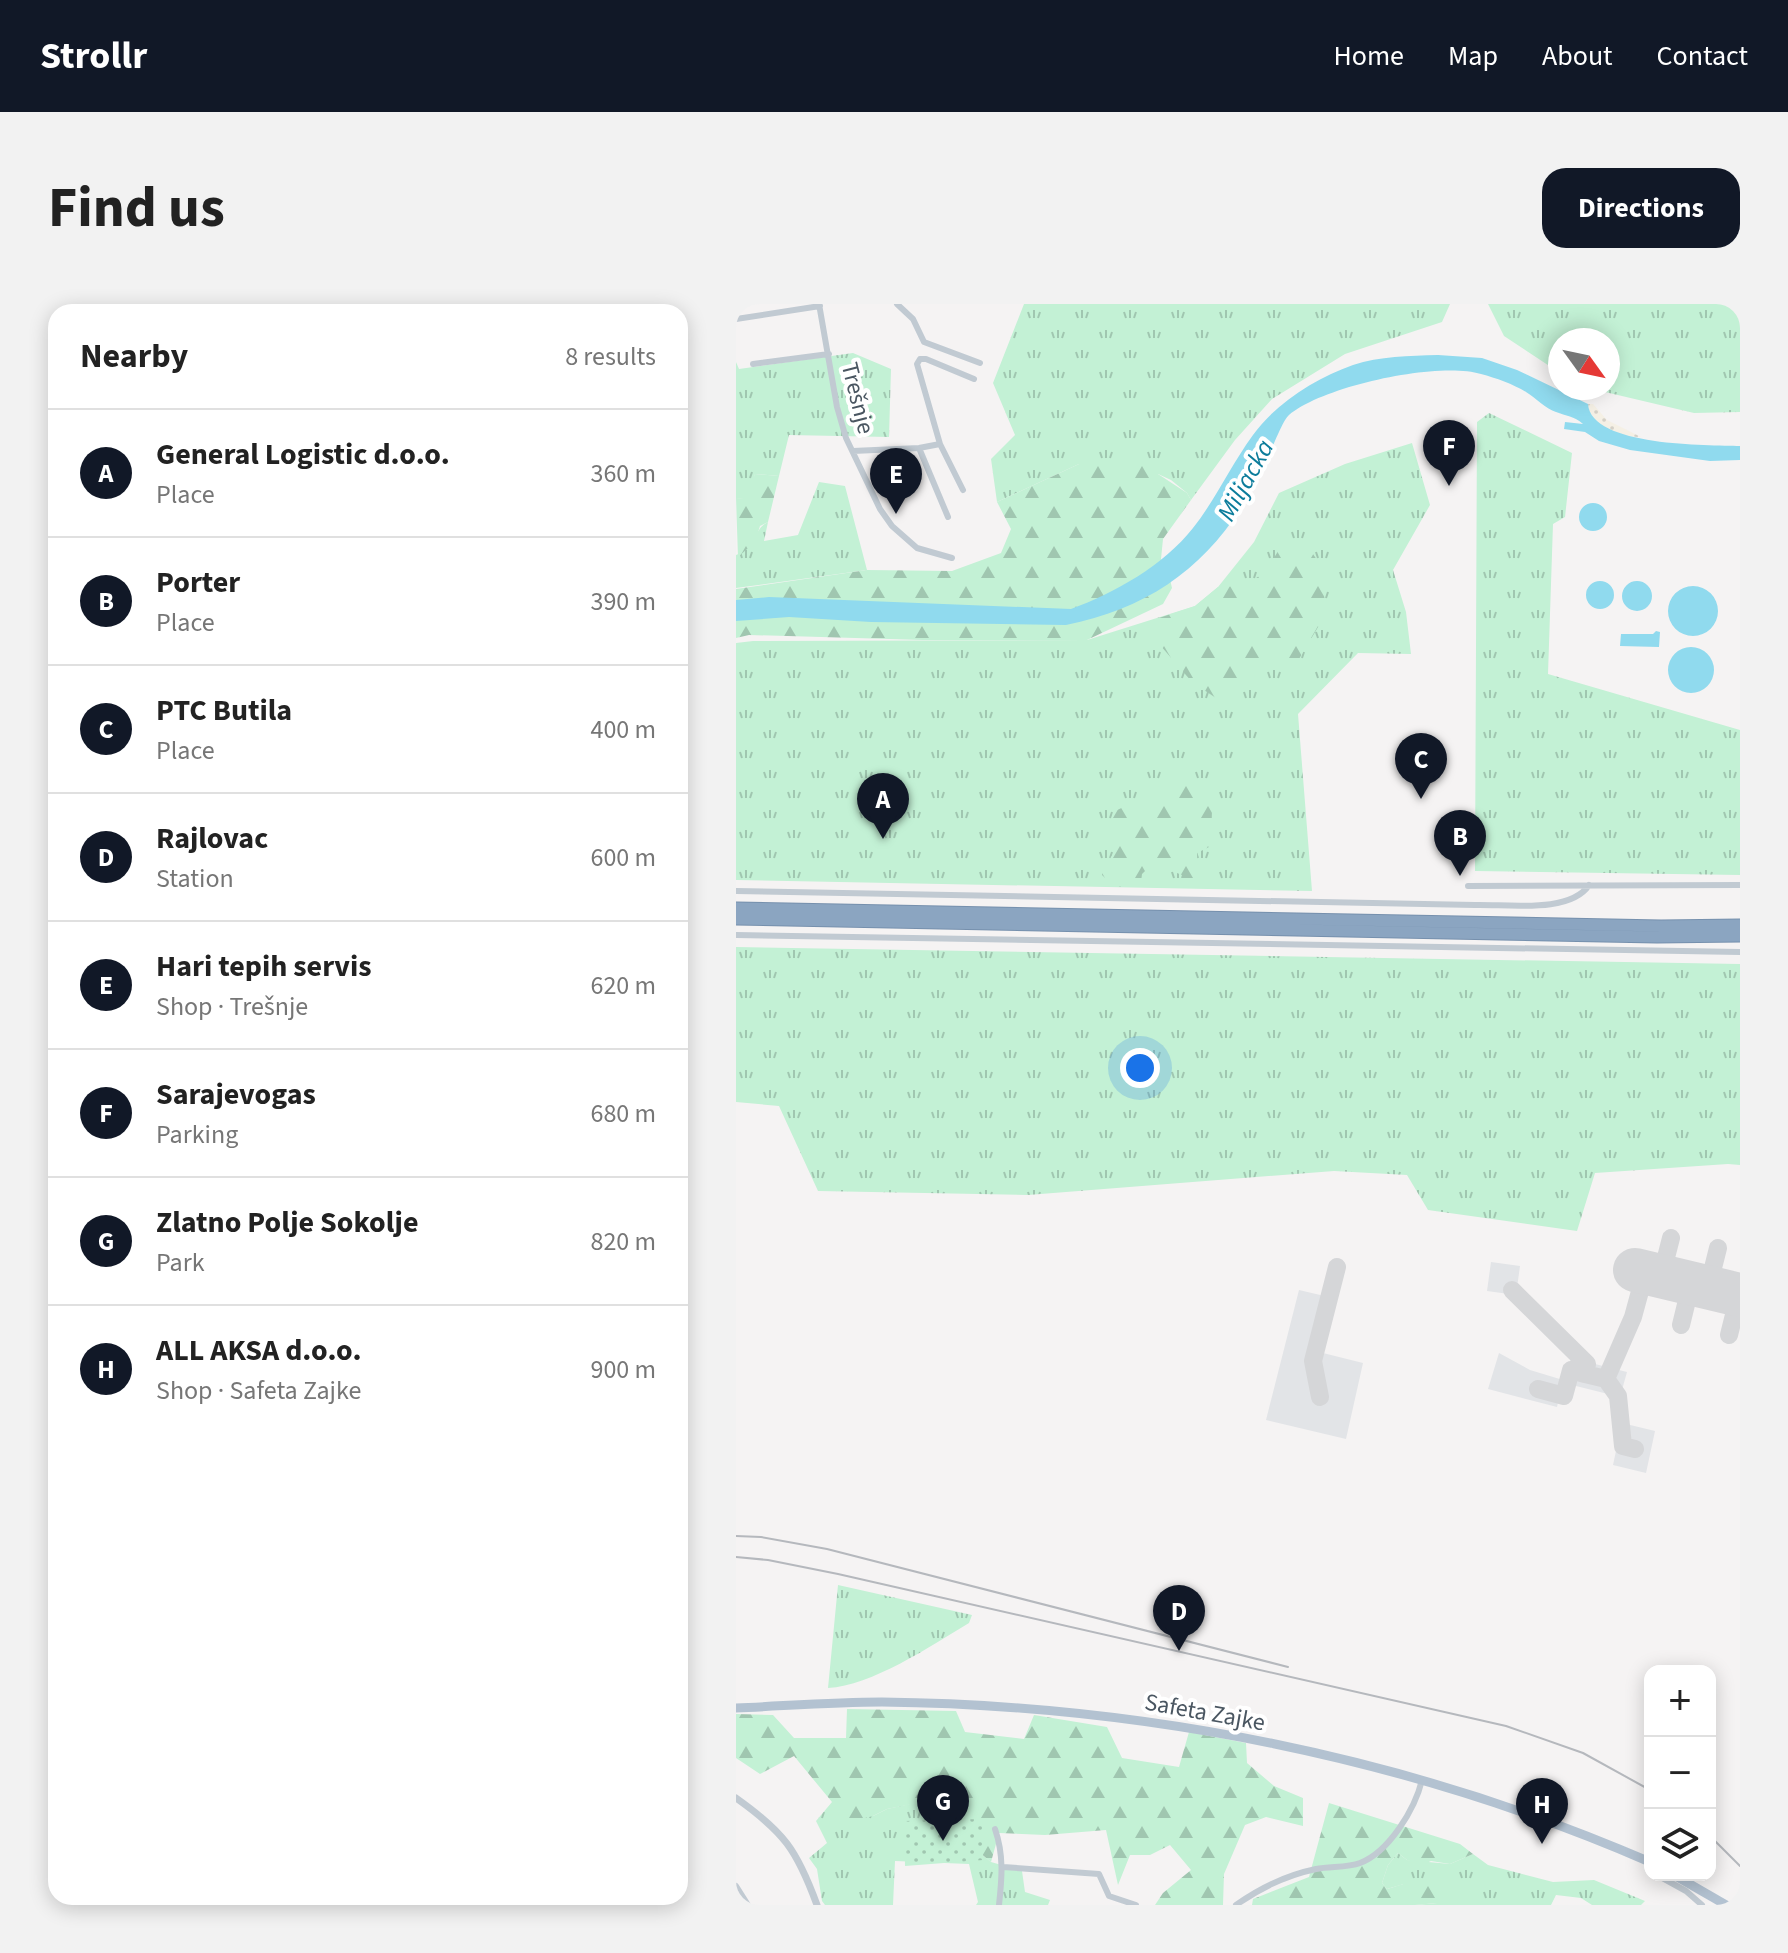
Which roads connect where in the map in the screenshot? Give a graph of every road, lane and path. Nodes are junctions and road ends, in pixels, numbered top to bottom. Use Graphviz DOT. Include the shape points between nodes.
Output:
graph roads {
  1 [pos="897,304"];
  2 [pos="820,305"];
  3 [pos="736,319"];
  4 [pos="829,354"];
  5 [pos="980,363"];
  6 [pos="753,364"];
  7 [pos="974,379"];
  8 [pos="940,444"];
  9 [pos="919,448"];
  10 [pos="853,451"];
  11 [pos="963,490"];
  12 [pos="948,517"];
  13 [pos="952,558"];
  14 [pos="1589,885"];
  15 [pos="1740,885"];
  16 [pos="1468,886"];
  17 [pos="736,891"];
  18 [pos="736,908"];
  19 [pos="736,919"];
  20 [pos="1740,925"];
  21 [pos="736,935"];
  22 [pos="1740,936"];
  23 [pos="1740,952"];
  24 [pos="736,1708"];
  25 [pos="1422,1780"];
  26 [pos="736,1798"];
  27 [pos="995,1829"];
  28 [pos="1644,1860"];
  29 [pos="1003,1867"];
  30 [pos="1668,1881"];
  31 [pos="1684,1881"];
  32 [pos="736,1886"];
  33 [pos="748,1905"];
  34 [pos="817,1905"];
  35 [pos="999,1905"];
  36 [pos="1136,1905"];
  37 [pos="1236,1905"];
  38 [pos="1702,1905"];
  39 [pos="1726,1905"];
  1 -- 5 [label="street" via="913,319 924,342"];
  2 -- 3 [label="street, Trešnje"];
  2 -- 4 [label="street, Trešnje"];
  4 -- 6 [label="street, Trešnje"];
  4 -- 10 [label="street, Trešnje" via="837,407"];
  7 -- 8 [label="street" via="926,359 918,361"];
  8 -- 9 [label="street, Trešnje"];
  8 -- 11 [label="street"];
  9 -- 10 [label="street, Trešnje"];
  9 -- 12 [label="street"];
  10 -- 13 [label="street, Trešnje" via="892,526 917,548"];
  14 -- 15 [label="street"];
  14 -- 16 [label="street"];
  14 -- 17 [label="street" via="1566,902 1488,905"];
  18 -- 20 [label="highway"];
  19 -- 22 [label="highway"];
  21 -- 23 [label="street"];
  24 -- 25 [label="main road, Safeta Zajke" via="878,1702 1110,1717 1201,1729"];
  25 -- 28 [label="main road, Safeta Zajke"];
  25 -- 37 [label="street" via="1403,1822 1360,1864 1281,1879"];
  26 -- 34 [label="street" via="784,1837"];
  27 -- 29 [label="street"];
  29 -- 35 [label="street"];
  29 -- 36 [label="street" via="1099,1874 1109,1896"];
  30 -- 38 [label="street"];
  31 -- 39 [label="main road"];
  32 -- 33 [label="street"];
}
